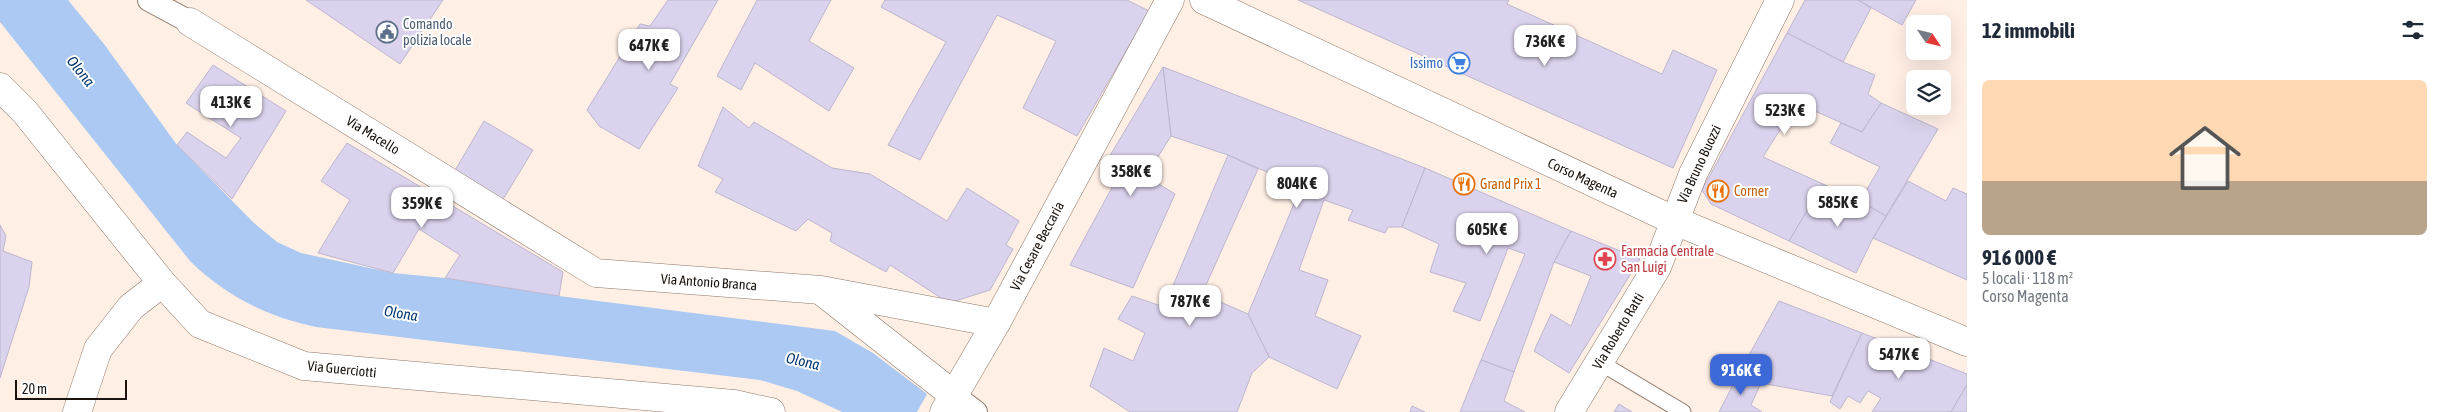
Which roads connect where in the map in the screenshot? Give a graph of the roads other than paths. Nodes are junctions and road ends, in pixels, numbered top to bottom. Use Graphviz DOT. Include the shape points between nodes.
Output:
graph roads {
  1 [pos="149,0"];
  2 [pos="1170,0"];
  3 [pos="1780,0"];
  4 [pos="1218,3"];
  5 [pos="190,22"];
  6 [pos="0,86"];
  7 [pos="1673,220"];
  8 [pos="596,273"];
  9 [pos="162,283"];
  10 [pos="821,290"];
  11 [pos="996,323"];
  12 [pos="1967,342"];
  13 [pos="1599,362"];
  14 [pos="948,406"];
  15 [pos="77,412"];
  16 [pos="771,412"];
  17 [pos="976,412"];
  18 [pos="1569,412"];
  19 [pos="1683,412"];
  1 -- 5 [label="street, Via Macello"];
  2 -- 11 [label="street, Via Cesare Beccaria"];
  3 -- 7 [label="street, Via Bruno Buozzi"];
  4 -- 7 [label="street, Corso Magenta"];
  5 -- 8 [label="street, Via Macello"];
  6 -- 9 [label="street, Via Guerciotti" via="25,112"];
  7 -- 12 [label="street, Corso Magenta"];
  7 -- 13 [label="street, Via Roberto Ratti" via="1657,267"];
  8 -- 10 [label="street, Via Antonio Branca"];
  9 -- 15 [label="street" via="131,307 98,349"];
  9 -- 16 [label="street, Via Guerciotti" via="200,324 304,366 734,404"];
  10 -- 11 [label="street, Via Antonio Branca"];
  10 -- 14 [label="street"];
  11 -- 14 [label="street, Via Cesare Beccaria"];
  13 -- 18 [label="street, Via Roberto Ratti"];
  13 -- 19 [label="lane"];
  14 -- 17 [label="street"];
}
